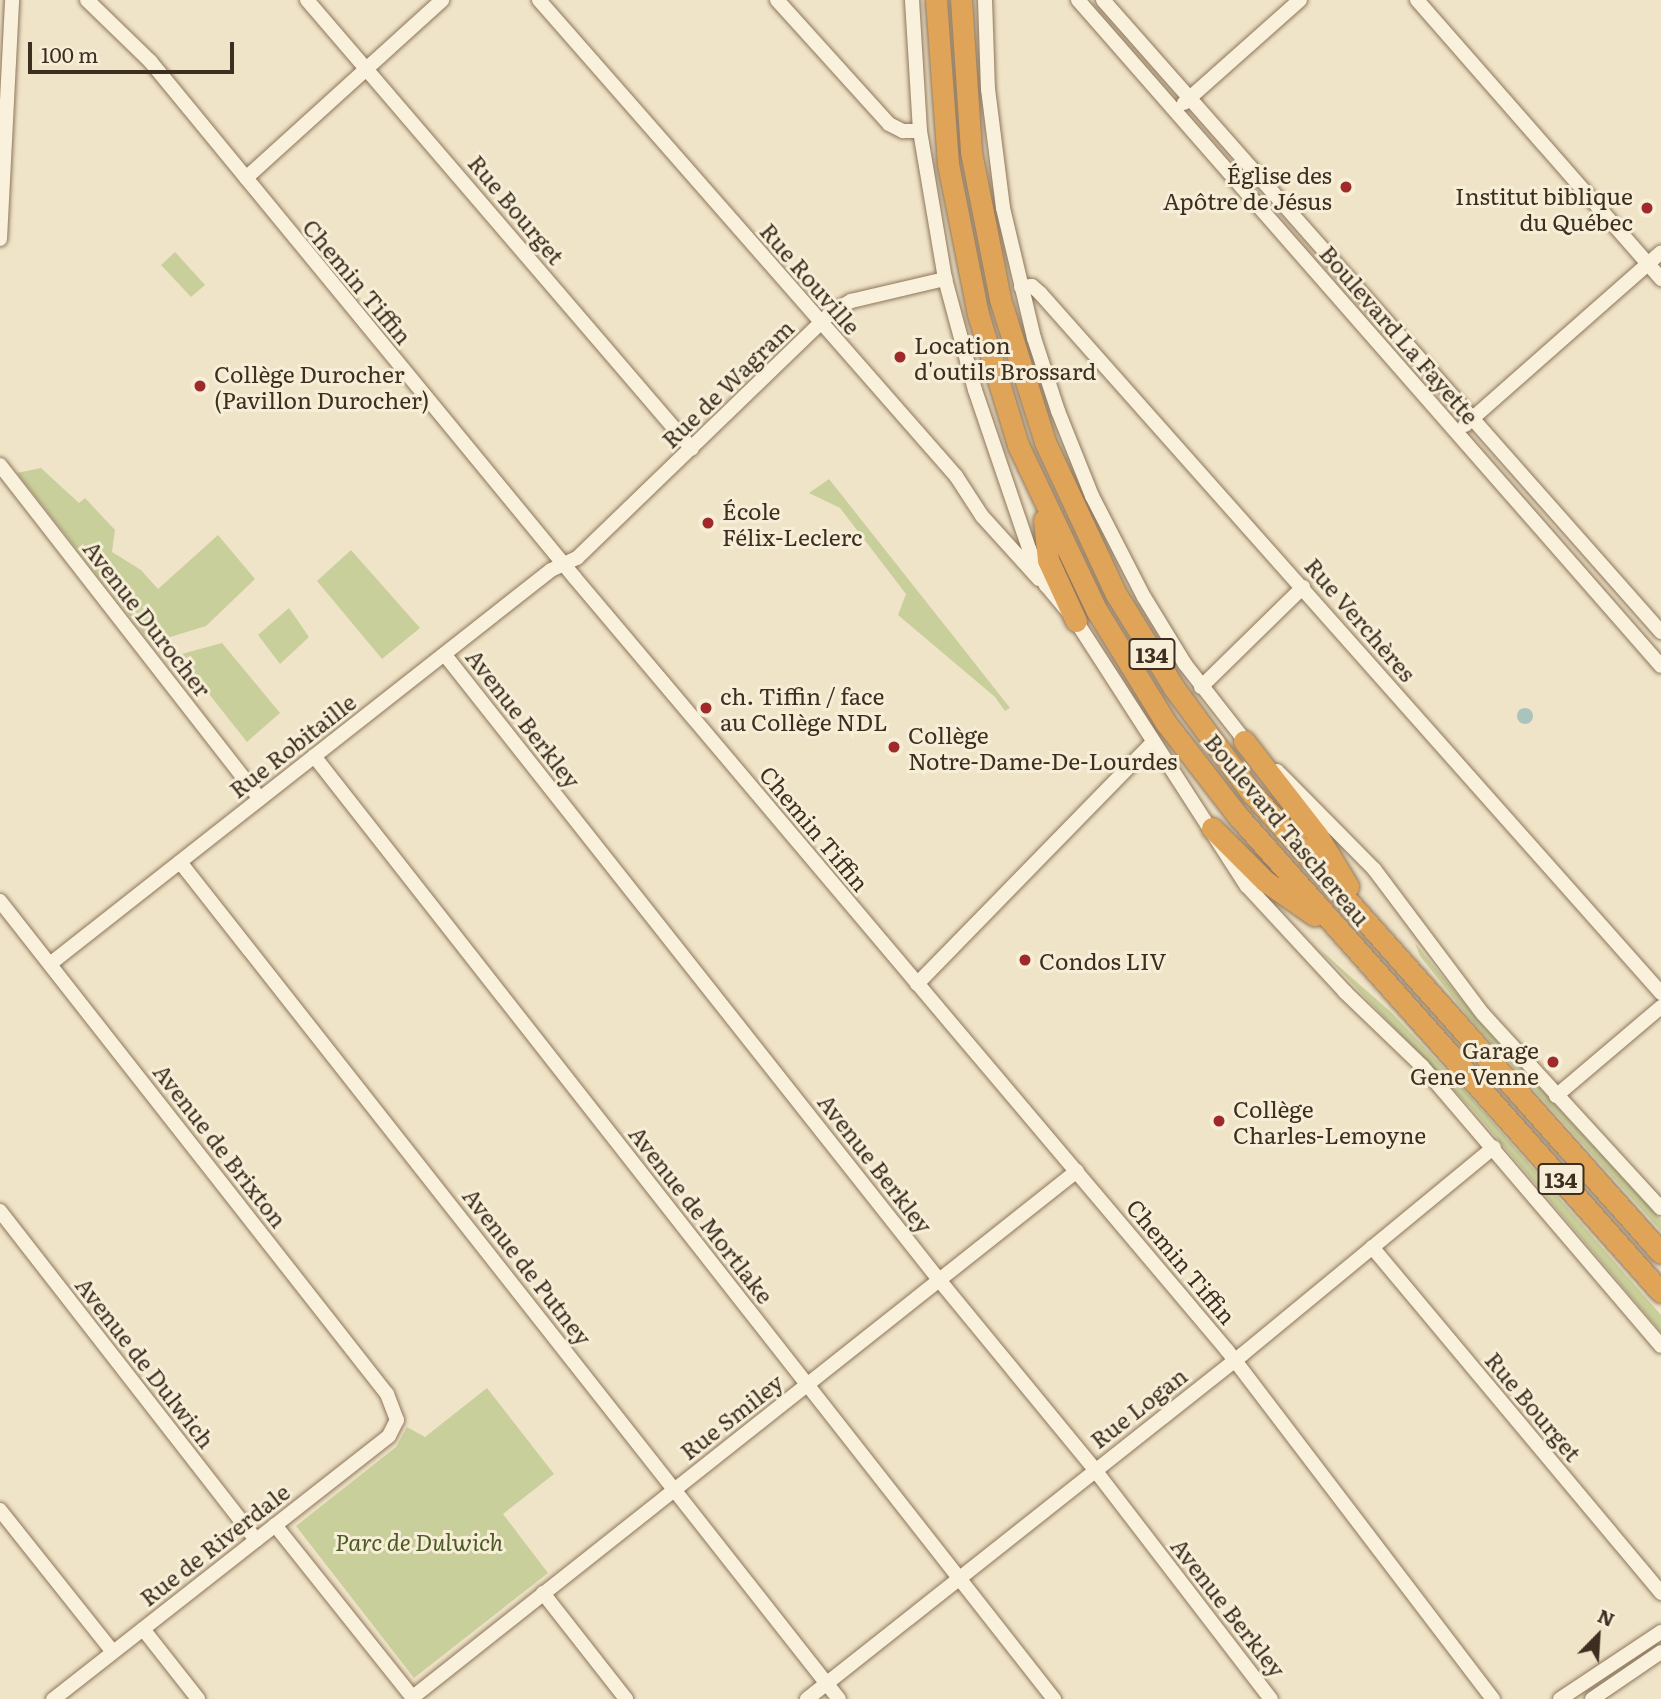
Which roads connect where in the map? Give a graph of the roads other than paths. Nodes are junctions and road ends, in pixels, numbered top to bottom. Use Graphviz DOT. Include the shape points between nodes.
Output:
graph roads {
  1 [pos="12,0"];
  2 [pos="87,0"];
  3 [pos="307,0"];
  4 [pos="442,0"];
  5 [pos="539,0"];
  6 [pos="777,0"];
  7 [pos="912,0"];
  8 [pos="936,0"];
  9 [pos="961,0"];
  10 [pos="985,0"];
  11 [pos="1078,0"];
  12 [pos="1103,0"];
  13 [pos="1300,0"];
  14 [pos="1417,0"];
  15 [pos="366,66"];
  16 [pos="1189,99"];
  17 [pos="1175,111"];
  18 [pos="920,131"];
  19 [pos="246,178"];
  20 [pos="0,239"];
  21 [pos="1661,252"];
  22 [pos="1648,264"];
  23 [pos="946,279"];
  24 [pos="1661,279"];
  25 [pos="1021,287"];
  26 [pos="820,324"];
  27 [pos="1471,420"];
  28 [pos="1456,433"];
  29 [pos="692,449"];
  30 [pos="0,465"];
  31 [pos="1043,504"];
  32 [pos="563,564"];
  33 [pos="1046,585"];
  34 [pos="1303,587"];
  35 [pos="1076,621"];
  36 [pos="1661,632"];
  37 [pos="445,655"];
  38 [pos="1661,666"];
  39 [pos="1201,687"];
  40 [pos="1244,741"];
  41 [pos="1152,743"];
  42 [pos="314,757"];
  43 [pos="260,799"];
  44 [pos="1213,828"];
  45 [pos="180,862"];
  46 [pos="0,901"];
  47 [pos="1374,930"];
  48 [pos="1347,939"];
  49 [pos="50,964"];
  50 [pos="917,984"];
  51 [pos="1661,993"];
  52 [pos="1661,1007"];
  53 [pos="1556,1096"];
  54 [pos="1494,1147"];
  55 [pos="1077,1171"];
  56 [pos="1661,1208"];
  57 [pos="0,1211"];
  58 [pos="1372,1247"];
  59 [pos="1661,1254"];
  60 [pos="940,1281"];
  61 [pos="1661,1292"];
  62 [pos="1661,1346"];
  63 [pos="1235,1360"];
  64 [pos="807,1386"];
  65 [pos="397,1420"];
  66 [pos="1095,1470"];
  67 [pos="675,1489"];
  68 [pos="0,1510"];
  69 [pos="275,1525"];
  70 [pos="256,1540"];
  71 [pos="960,1578"];
  72 [pos="543,1593"];
  73 [pos="1661,1593"];
  74 [pos="143,1629"];
  75 [pos="1661,1632"];
  76 [pos="113,1651"];
  77 [pos="1661,1652"];
  78 [pos="827,1684"];
  79 [pos="414,1698"];
  80 [pos="53,1699"];
  81 [pos="198,1699"];
  82 [pos="626,1699"];
  83 [pos="807,1699"];
  84 [pos="839,1699"];
  85 [pos="1055,1699"];
  86 [pos="1271,1699"];
  87 [pos="1493,1699"];
  88 [pos="1560,1699"];
  89 [pos="1592,1699"];
  1 -- 20 [label="street"];
  2 -- 19 [label="street, Chemin Tiffin" via="150,61"];
  3 -- 15 [label="street, Rue Bourget"];
  4 -- 15 [label="street"];
  5 -- 26 [label="street, Rue Rouville"];
  6 -- 18 [label="street" via="889,124 903,131"];
  7 -- 18 [label="street"];
  8 -- 31 [label="highway, Boulevard Taschereau / 134" via="943,129 964,254 1003,400"];
  9 -- 47 [label="highway, Boulevard Taschereau / 134" via="969,134 991,262 1026,389 1067,494 1121,602 1195,718 1250,791"];
  10 -- 25 [label="street, Boulevard Taschereau" via="995,155"];
  11 -- 17 [label="street, Boulevard La Fayette"];
  12 -- 16 [label="street, Boulevard La Fayette"];
  13 -- 16 [label="street"];
  14 -- 22 [label="street"];
  15 -- 19 [label="street"];
  15 -- 29 [label="street, Rue Bourget"];
  16 -- 17 [label="street"];
  16 -- 27 [label="street, Boulevard La Fayette"];
  17 -- 28 [label="street, Boulevard La Fayette"];
  18 -- 23 [label="street"];
  19 -- 32 [label="street, Chemin Tiffin"];
  21 -- 22 [label="street"];
  22 -- 24 [label="street"];
  22 -- 27 [label="street"];
  23 -- 26 [label="street, Rue de Wagram" via="851,301"];
  23 -- 33 [label="street" via="979,401 1029,549"];
  25 -- 34 [label="street, Rue Verchères" via="1032,286 1040,293"];
  25 -- 39 [label="street, Boulevard Taschereau" via="1054,400 1087,486 1150,607"];
  26 -- 29 [label="street, Rue de Wagram"];
  26 -- 33 [label="street, Rue Rouville"];
  27 -- 28 [label="street"];
  27 -- 36 [label="street, Boulevard La Fayette"];
  28 -- 38 [label="street, Boulevard La Fayette"];
  29 -- 32 [label="street, Rue de Wagram" via="578,558"];
  30 -- 43 [label="street, Avenue Durocher"];
  31 -- 35 [label="highway" via="1048,560"];
  31 -- 48 [label="highway, Boulevard Taschereau / 134" via="1097,611 1166,723 1237,815"];
  32 -- 37 [label="street, Rue Robitaille"];
  32 -- 50 [label="street, Chemin Tiffin"];
  33 -- 35 [label="street"];
  34 -- 39 [label="street"];
  34 -- 51 [label="street, Rue Verchères"];
  35 -- 41 [label="street"];
  37 -- 42 [label="street, Rue Robitaille"];
  37 -- 60 [label="street, Avenue Berkley"];
  39 -- 40 [label="street, Boulevard Taschereau"];
  40 -- 47 [label="highway" via="1317,835"];
  40 -- 53 [label="street, Boulevard Taschereau" via="1324,814 1374,869 1471,999"];
  41 -- 44 [label="street"];
  41 -- 50 [label="street"];
  42 -- 43 [label="street, Rue Robitaille"];
  42 -- 64 [label="street, Avenue de Mortlake"];
  43 -- 45 [label="street, Rue Robitaille"];
  44 -- 48 [label="highway" via="1265,881"];
  44 -- 54 [label="street" via="1262,903 1416,1059"];
  45 -- 49 [label="street, Rue Robitaille"];
  45 -- 67 [label="street, Avenue de Putney"];
  46 -- 49 [label="street, Avenue de Brixton"];
  47 -- 59 [label="highway, Boulevard Taschereau / 134"];
  48 -- 61 [label="highway, Boulevard Taschereau / 134"];
  49 -- 65 [label="street, Avenue de Brixton" via="387,1394"];
  50 -- 55 [label="street, Chemin Tiffin"];
  52 -- 53 [label="street"];
  53 -- 56 [label="street, Boulevard Taschereau"];
  54 -- 58 [label="street, Rue Logan"];
  54 -- 62 [label="street"];
  55 -- 60 [label="street, Rue Smiley"];
  55 -- 63 [label="street, Chemin Tiffin"];
  57 -- 70 [label="street, Avenue de Dulwich"];
  58 -- 63 [label="street, Rue Logan"];
  58 -- 73 [label="street, Rue Bourget"];
  60 -- 64 [label="street, Rue Smiley"];
  60 -- 66 [label="street, Avenue Berkley"];
  63 -- 66 [label="street, Rue Logan"];
  63 -- 87 [label="street, Chemin Tiffin"];
  64 -- 67 [label="street, Rue Smiley"];
  64 -- 71 [label="street, Avenue de Mortlake"];
  65 -- 69 [label="street, Rue de Riverdale" via="389,1436"];
  66 -- 71 [label="street, Rue Logan"];
  66 -- 86 [label="street, Avenue Berkley"];
  67 -- 72 [label="street, Rue Smiley"];
  67 -- 78 [label="street, Avenue de Putney"];
  68 -- 76 [label="street"];
  69 -- 70 [label="street, Rue de Riverdale"];
  69 -- 79 [label="street"];
  70 -- 74 [label="street, Rue de Riverdale"];
  71 -- 78 [label="street, Rue Logan"];
  71 -- 85 [label="street, Avenue de Mortlake"];
  72 -- 79 [label="street, Rue Smiley"];
  72 -- 82 [label="street"];
  74 -- 76 [label="street, Rue de Riverdale"];
  74 -- 81 [label="street"];
  75 -- 88 [label="street"];
  76 -- 80 [label="street, Rue de Riverdale"];
  77 -- 89 [label="street"];
  78 -- 83 [label="street, Rue Logan"];
  78 -- 84 [label="street, Avenue de Putney"];
}
